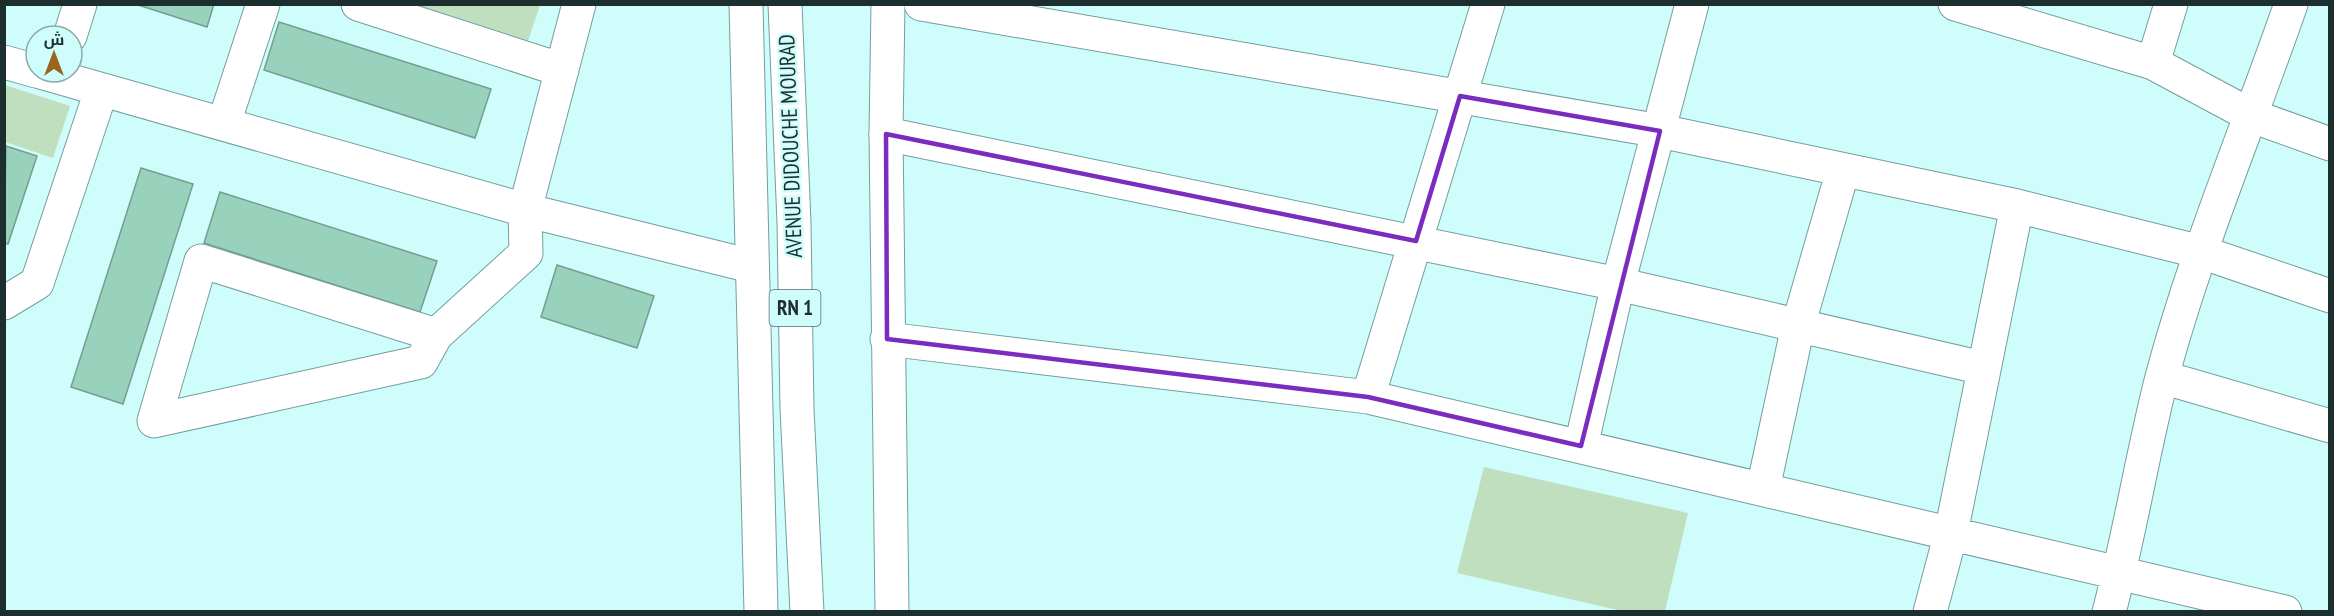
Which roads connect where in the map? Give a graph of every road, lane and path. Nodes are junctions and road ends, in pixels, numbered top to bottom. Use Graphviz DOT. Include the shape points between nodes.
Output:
graph roads {
  1 [pos="80,4"];
  2 [pos="262,4"];
  3 [pos="358,4"];
  4 [pos="579,4"];
  5 [pos="746,4"];
  6 [pos="785,4"];
  7 [pos="888,4"];
  8 [pos="921,4"];
  9 [pos="1488,4"];
  10 [pos="1692,4"];
  11 [pos="1955,4"];
  12 [pos="2170,4"];
  13 [pos="2291,4"];
  14 [pos="73,24"];
  15 [pos="4,62"];
  16 [pos="2153,63"];
  17 [pos="24,67"];
  18 [pos="562,70"];
  19 [pos="80,84"];
  20 [pos="101,91"];
  21 [pos="1460,96"];
  22 [pos="2252,116"];
  23 [pos="224,123"];
  24 [pos="1660,131"];
  25 [pos="886,134"];
  26 [pos="2330,144"];
  27 [pos="1843,170"];
  28 [pos="2017,206"];
  29 [pos="525,210"];
  30 [pos="1416,241"];
  31 [pos="2201,252"];
  32 [pos="751,266"];
  33 [pos="1618,284"];
  34 [pos="2330,296"];
  35 [pos="4,303"];
  36 [pos="1798,326"];
  37 [pos="436,335"];
  38 [pos="887,339"];
  39 [pos="1983,368"];
  40 [pos="2162,377"];
  41 [pos="1368,397"];
  42 [pos="2330,426"];
  43 [pos="1581,446"];
  44 [pos="1763,489"];
  45 [pos="1952,533"];
  46 [pos="2120,573"];
  47 [pos="761,612"];
  48 [pos="807,612"];
  49 [pos="892,612"];
  50 [pos="1930,612"];
  51 [pos="2109,612"];
  52 [pos="2285,612"];
  1 -- 14 [label="street"];
  2 -- 23 [label="street"];
  3 -- 18 [label="street"];
  4 -- 18 [label="street"];
  5 -- 32 [label="street, AVENUE DIDOUCHE MOURAD / RN 1"];
  6 -- 48 [label="street, AVENUE DIDOUCHE MOURAD / RN 1" via="794,223 796,409"];
  7 -- 25 [label="street"];
  8 -- 21 [label="street"];
  9 -- 21 [label="street"];
  10 -- 24 [label="street"];
  11 -- 16 [label="street"];
  12 -- 16 [label="street"];
  13 -- 22 [label="street"];
  15 -- 17 [label="street"];
  16 -- 22 [label="street"];
  18 -- 29 [label="street"];
  19 -- 20 [label="street"];
  20 -- 23 [label="street"];
  20 -- 35 [label="street" via="37,283"];
  21 -- 24 [label="street"];
  21 -- 30 [label="street"];
  22 -- 26 [label="street"];
  22 -- 31 [label="street"];
  23 -- 29 [label="street"];
  24 -- 27 [label="street"];
  24 -- 33 [label="street"];
  25 -- 30 [label="street"];
  25 -- 38 [label="street"];
  27 -- 28 [label="street"];
  27 -- 36 [label="street"];
  28 -- 31 [label="street"];
  28 -- 39 [label="street"];
  29 -- 32 [label="street"];
  29 -- 37 [label="street" via="526,253"];
  30 -- 33 [label="street"];
  30 -- 41 [label="street"];
  31 -- 34 [label="street"];
  31 -- 40 [label="street"];
  32 -- 47 [label="street, AVENUE DIDOUCHE MOURAD / RN 1"];
  33 -- 36 [label="street"];
  33 -- 43 [label="street"];
  36 -- 39 [label="street"];
  36 -- 44 [label="street"];
  37 -- 37 [label="street" via="201,261 154,421 421,362"];
  38 -- 41 [label="street"];
  38 -- 49 [label="street"];
  39 -- 45 [label="street"];
  40 -- 42 [label="street"];
  40 -- 46 [label="street"];
  41 -- 43 [label="street"];
  43 -- 44 [label="street"];
  44 -- 45 [label="street"];
  45 -- 46 [label="street"];
  45 -- 50 [label="street"];
  46 -- 51 [label="street"];
  46 -- 52 [label="street"];
}
